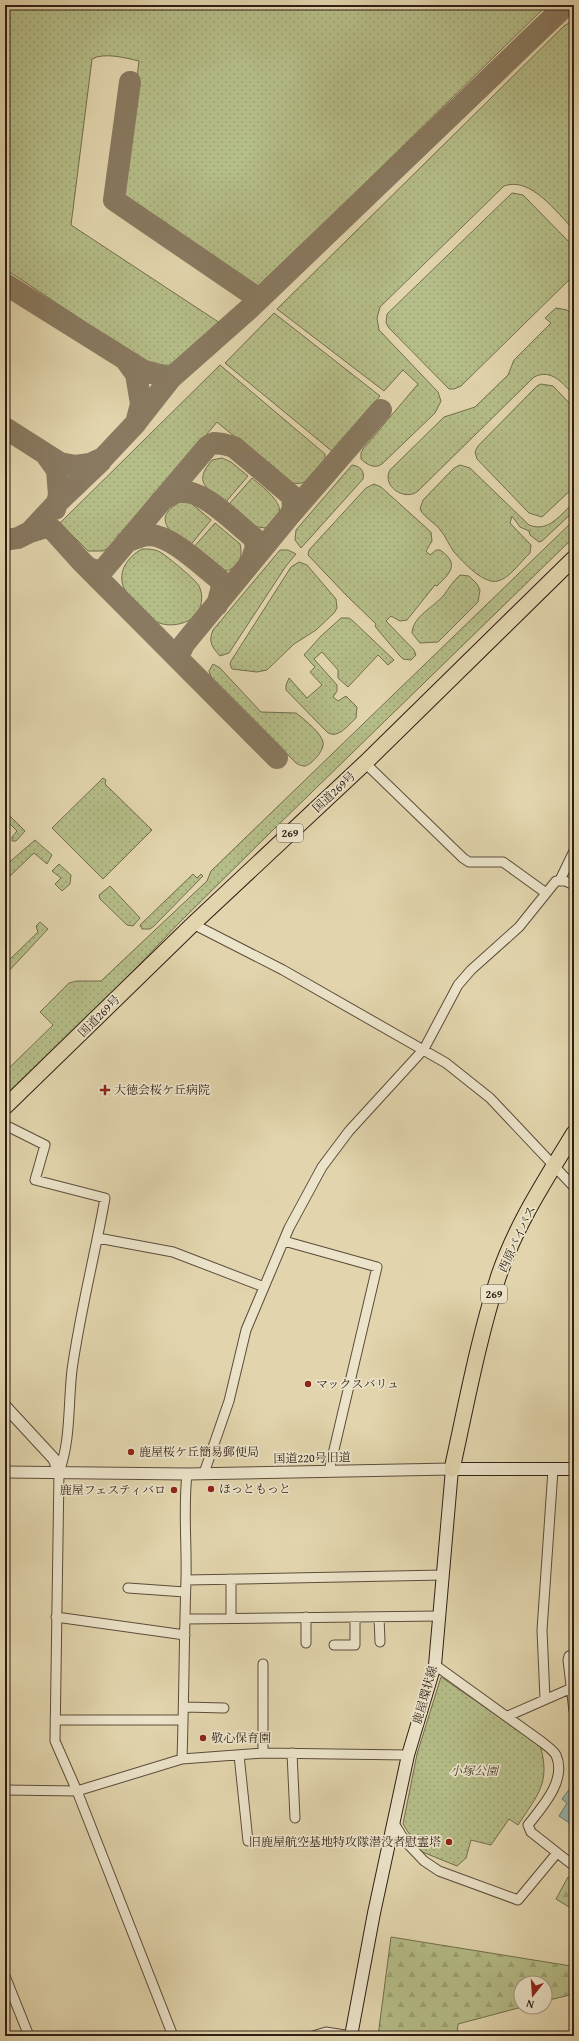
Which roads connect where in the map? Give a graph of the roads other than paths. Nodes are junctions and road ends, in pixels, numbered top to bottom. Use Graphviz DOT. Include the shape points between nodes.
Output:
graph roads {
  1 [pos="574,558"];
  2 [pos="365,763"];
  3 [pos="574,851"];
  4 [pos="560,880"];
  5 [pos="574,885"];
  6 [pos="546,893"];
  7 [pos="193,924"];
  8 [pos="424,1048"];
  9 [pos="5,1108"];
  10 [pos="5,1125"];
  11 [pos="574,1133"];
  12 [pos="554,1166"];
  13 [pos="574,1187"];
  14 [pos="98,1238"];
  15 [pos="284,1241"];
  16 [pos="264,1287"];
  17 [pos="5,1406"];
  18 [pos="452,1469"];
  19 [pos="574,1469"];
  20 [pos="553,1470"];
  21 [pos="329,1471"];
  22 [pos="5,1472"];
  23 [pos="58,1472"];
  24 [pos="204,1473"];
  25 [pos="187,1474"];
  26 [pos="443,1575"];
  27 [pos="231,1579"];
  28 [pos="186,1580"];
  29 [pos="128,1588"];
  30 [pos="185,1592"];
  31 [pos="439,1616"];
  32 [pos="56,1617"];
  33 [pos="355,1617"];
  34 [pos="379,1617"];
  35 [pos="231,1618"];
  36 [pos="306,1618"];
  37 [pos="185,1619"];
  38 [pos="185,1635"];
  39 [pos="380,1642"];
  40 [pos="306,1643"];
  41 [pos="334,1645"];
  42 [pos="570,1656"];
  43 [pos="263,1664"];
  44 [pos="435,1665"];
  45 [pos="572,1688"];
  46 [pos="545,1699"];
  47 [pos="185,1707"];
  48 [pos="224,1708"];
  49 [pos="574,1711"];
  50 [pos="508,1716"];
  51 [pos="55,1720"];
  52 [pos="184,1720"];
  53 [pos="263,1753"];
  54 [pos="292,1753"];
  55 [pos="240,1755"];
  56 [pos="408,1755"];
  57 [pos="182,1759"];
  58 [pos="5,1790"];
  59 [pos="77,1791"];
  60 [pos="295,1818"];
  61 [pos="394,1822"];
  62 [pos="248,1841"];
  63 [pos="557,1852"];
  64 [pos="574,1866"];
  65 [pos="5,1976"];
  66 [pos="29,2036"];
  67 [pos="173,2036"];
  68 [pos="313,2036"];
  69 [pos="351,2036"];
  1 -- 2 [label="highway, 国道269号 / 269"];
  2 -- 6 [label="street" via="463,858 469,862 503,862"];
  2 -- 7 [label="highway, 国道269号 / 269"];
  3 -- 4 [label="street"];
  4 -- 5 [label="street"];
  4 -- 6 [label="street" via="556,880"];
  6 -- 8 [label="street" via="519,927 458,985"];
  7 -- 8 [label="street" via="283,970"];
  7 -- 9 [label="highway, 国道269号 / 269"];
  8 -- 12 [label="street" via="490,1098"];
  8 -- 15 [label="street" via="349,1131 322,1167 304,1197"];
  10 -- 14 [label="street" via="45,1145 35,1180 105,1198"];
  11 -- 12 [label="highway, 西原バイパス / 269"];
  12 -- 13 [label="street"];
  12 -- 18 [label="highway, 西原バイパス / 269" via="519,1228 498,1277"];
  14 -- 16 [label="street" via="173,1252"];
  14 -- 23 [label="street" via="78,1331 64,1456"];
  15 -- 16 [label="street"];
  15 -- 21 [label="street" via="377,1267"];
  16 -- 24 [label="street" via="246,1330 229,1401"];
  17 -- 23 [label="street" via="54,1459"];
  18 -- 20 [label="main road"];
  18 -- 21 [label="street, 国道220号旧道"];
  18 -- 26 [label="main road, 鹿屋環状線"];
  19 -- 20 [label="main road"];
  20 -- 46 [label="street" via="542,1630"];
  21 -- 24 [label="street, 国道220号旧道"];
  22 -- 23 [label="street, 国道220号旧道"];
  23 -- 25 [label="street, 国道220号旧道"];
  23 -- 32 [label="street"];
  24 -- 25 [label="street, 国道220号旧道"];
  25 -- 28 [label="street" via="184,1496"];
  26 -- 27 [label="street"];
  26 -- 31 [label="main road, 鹿屋環状線"];
  27 -- 28 [label="street"];
  27 -- 35 [label="street"];
  28 -- 30 [label="street"];
  29 -- 30 [label="street"];
  30 -- 37 [label="street"];
  31 -- 34 [label="street"];
  31 -- 44 [label="main road, 鹿屋環状線"];
  32 -- 38 [label="street"];
  32 -- 51 [label="street"];
  33 -- 34 [label="street"];
  33 -- 36 [label="street"];
  33 -- 41 [label="street" via="355,1645"];
  34 -- 39 [label="street"];
  35 -- 36 [label="street"];
  35 -- 37 [label="street"];
  36 -- 40 [label="street"];
  37 -- 38 [label="street"];
  38 -- 47 [label="street"];
  42 -- 45 [label="street" via="568,1660"];
  43 -- 53 [label="street"];
  44 -- 50 [label="street"];
  44 -- 56 [label="main road, 鹿屋環状線"];
  45 -- 46 [label="street"];
  45 -- 49 [label="street"];
  46 -- 50 [label="street"];
  47 -- 48 [label="street"];
  47 -- 52 [label="street"];
  50 -- 63 [label="street" via="555,1754 559,1767 556,1782 550,1795 528,1825 531,1832"];
  51 -- 52 [label="street"];
  51 -- 59 [label="street" via="55,1741"];
  52 -- 57 [label="street"];
  53 -- 54 [label="street"];
  53 -- 55 [label="street"];
  54 -- 56 [label="street"];
  54 -- 60 [label="street"];
  55 -- 57 [label="street"];
  55 -- 62 [label="street"];
  56 -- 61 [label="main road, 鹿屋環状線"];
  57 -- 59 [label="street"];
  58 -- 59 [label="street"];
  59 -- 67 [label="street"];
  61 -- 63 [label="street" via="405,1841 424,1862 439,1871 518,1900"];
  61 -- 69 [label="main road, 鹿屋環状線"];
  63 -- 64 [label="street"];
  65 -- 66 [label="street"];
  68 -- 69 [label="street" via="326,2032"];
}
